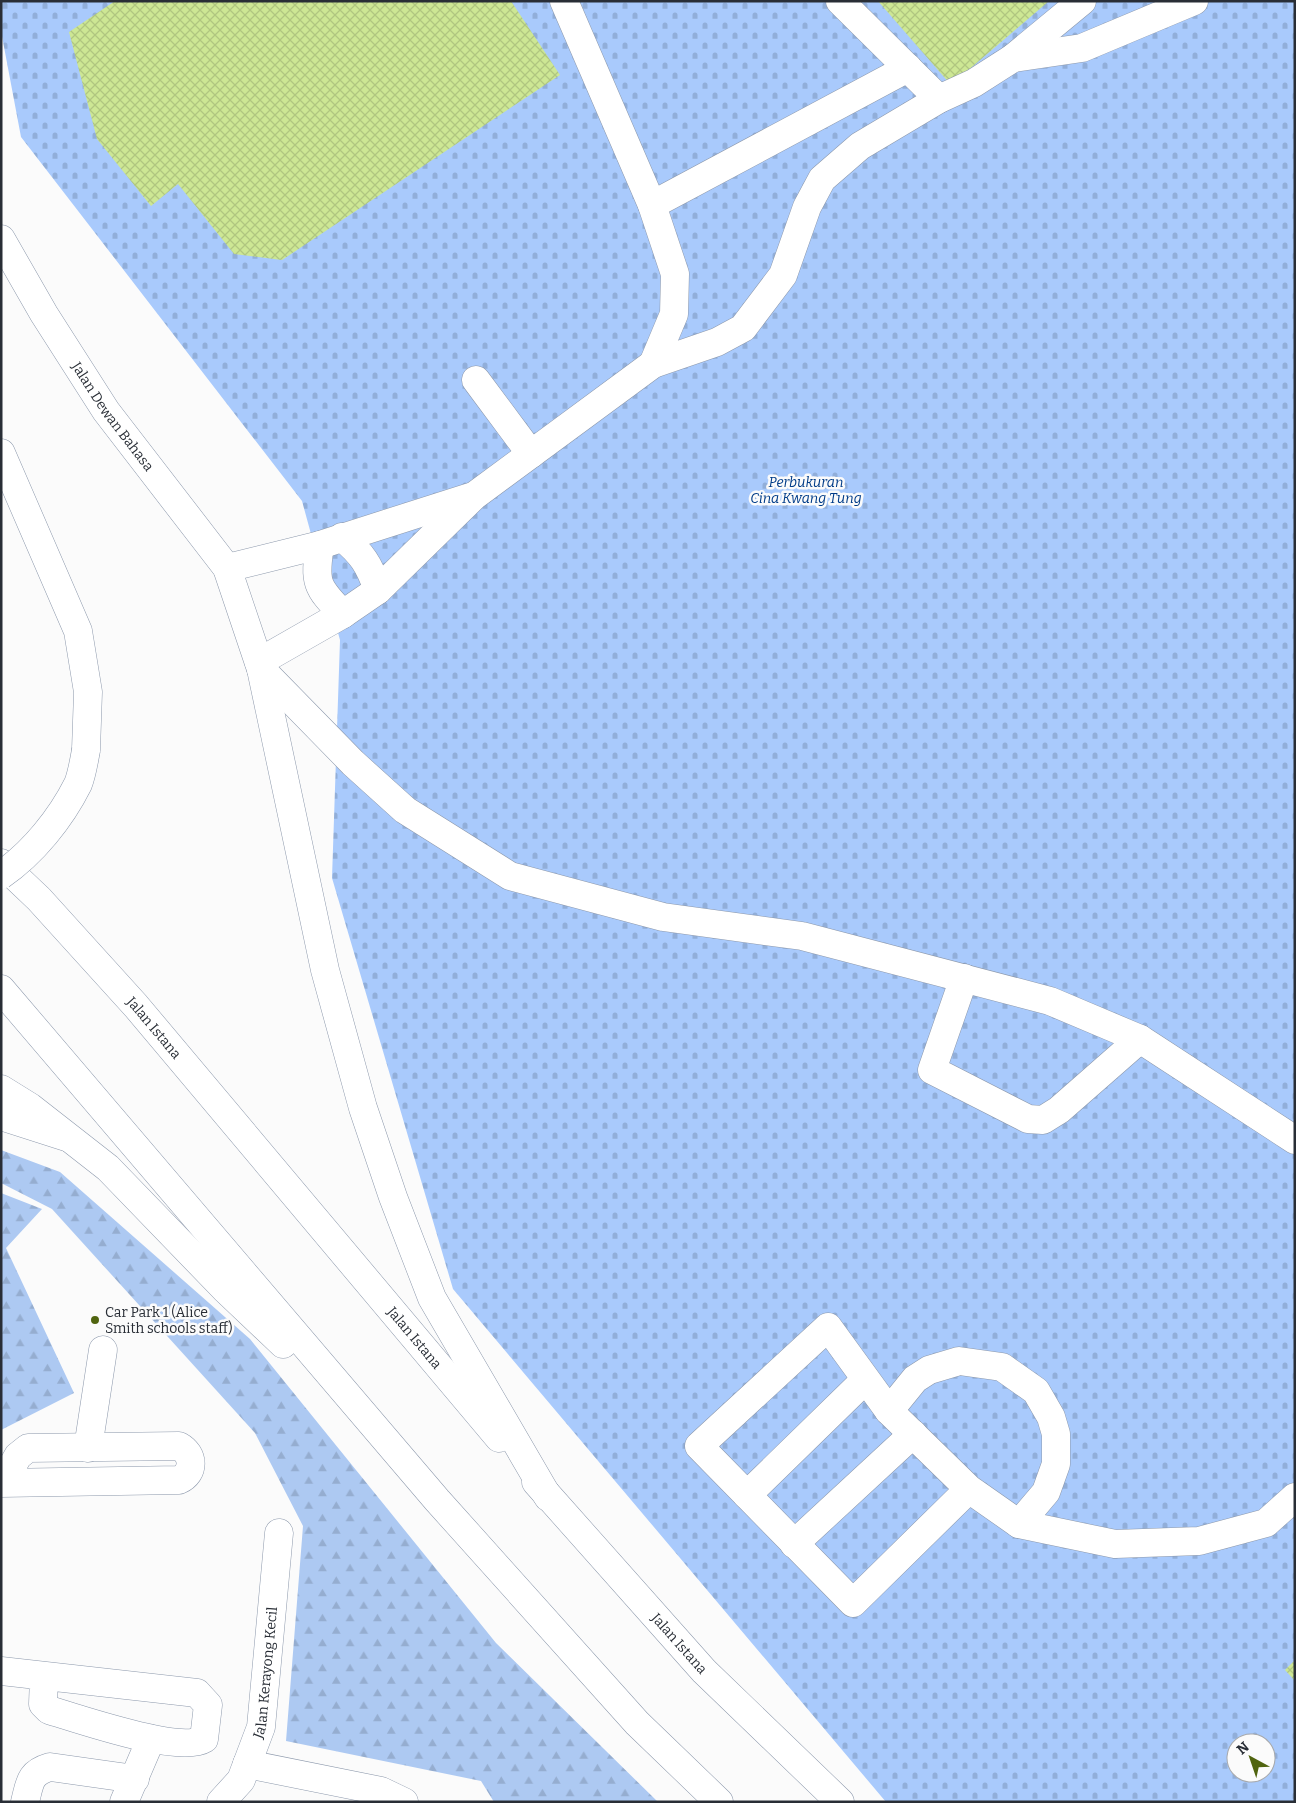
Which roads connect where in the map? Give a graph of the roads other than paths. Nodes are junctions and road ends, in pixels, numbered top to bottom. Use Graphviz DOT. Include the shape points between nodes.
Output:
graph roads {
  1 [pos="564,1"];
  2 [pos="840,1"];
  3 [pos="1082,1"];
  4 [pos="1194,1"];
  5 [pos="1013,58"];
  6 [pos="908,68"];
  7 [pos="939,99"];
  8 [pos="652,205"];
  9 [pos="1,231"];
  10 [pos="6,248"];
  11 [pos="653,364"];
  12 [pos="476,380"];
  13 [pos="1,453"];
  14 [pos="530,454"];
  15 [pos="474,496"];
  16 [pos="331,541"];
  17 [pos="227,568"];
  18 [pos="378,590"];
  19 [pos="343,614"];
  20 [pos="260,666"];
  21 [pos="1,863"];
  22 [pos="1,875"];
  23 [pos="964,978"];
  24 [pos="1,988"];
  25 [pos="1140,1039"];
  26 [pos="1,1089"];
  27 [pos="1,1116"];
  28 [pos="70,1138"];
  29 [pos="1295,1140"];
  30 [pos="103,1350"];
  31 [pos="865,1380"];
  32 [pos="889,1411"];
  33 [pos="913,1434"];
  34 [pos="88,1448"];
  35 [pos="2,1483"];
  36 [pos="969,1489"];
  37 [pos="747,1495"];
  38 [pos="548,1497"];
  39 [pos="437,1500"];
  40 [pos="1293,1502"];
  41 [pos="1019,1524"];
  42 [pos="279,1532"];
  43 [pos="794,1544"];
  44 [pos="1,1671"];
  45 [pos="44,1677"];
  46 [pos="151,1739"];
  47 [pos="247,1764"];
  48 [pos="130,1790"];
  49 [pos="25,1802"];
  50 [pos="221,1802"];
  51 [pos="404,1802"];
  52 [pos="719,1802"];
  53 [pos="840,1802"];
  1 -- 8 [label="main road"];
  2 -- 6 [label="main road"];
  3 -- 5 [label="main road"];
  4 -- 5 [label="main road" via="1082,48"];
  5 -- 7 [label="main road" via="974,83"];
  6 -- 7 [label="main road"];
  6 -- 8 [label="main road"];
  7 -- 11 [label="main road" via="860,146 822,179 807,207 783,275 743,328 716,342"];
  8 -- 11 [label="main road" via="675,274 674,314"];
  9 -- 10 [label="main road, Jalan Dewan Bahasa"];
  10 -- 17 [label="main road, Jalan Dewan Bahasa" via="106,412"];
  11 -- 14 [label="main road"];
  12 -- 14 [label="main road"];
  13 -- 22 [label="main road, bridge" via="78,631 88,692 86,750 78,782 37,843"];
  14 -- 15 [label="main road"];
  15 -- 16 [label="main road"];
  15 -- 18 [label="main road"];
  16 -- 17 [label="main road"];
  16 -- 18 [label="main road" via="360,552"];
  16 -- 19 [label="main road" via="316,570 322,593"];
  17 -- 20 [label="main road, Jalan Dewan Bahasa"];
  18 -- 19 [label="main road"];
  19 -- 20 [label="main road"];
  20 -- 23 [label="main road" via="353,763 405,810 510,876 662,917 802,936"];
  20 -- 38 [label="main road, Jalan Dewan Bahasa" via="325,970 363,1108 390,1188 432,1298"];
  21 -- 38 [label="main road, Jalan Istana" via="136,1006"];
  23 -- 25 [label="main road" via="1050,1001"];
  23 -- 25 [label="main road" via="932,1070 1028,1120 1043,1120 1059,1110"];
  24 -- 39 [label="main road"];
  25 -- 29 [label="main road"];
  26 -- 28 [label="main road"];
  27 -- 28 [label="main road"];
  28 -- 39 [label="main road" via="108,1168"];
  30 -- 34 [label="main road"];
  31 -- 32 [label="main road"];
  31 -- 37 [label="main road"];
  31 -- 37 [label="main road" via="828,1327 699,1446"];
  32 -- 33 [label="main road"];
  32 -- 41 [label="main road" via="915,1379 929,1370 959,1361 1002,1367 1036,1391 1052,1417 1056,1434 1056,1464 1046,1492"];
  33 -- 36 [label="main road"];
  33 -- 43 [label="main road"];
  34 -- 35 [label="main road" via="28,1448 18,1456"];
  34 -- 35 [label="main road" via="179,1446 190,1457 191,1470 188,1476 179,1480"];
  36 -- 41 [label="main road"];
  36 -- 43 [label="main road" via="853,1603"];
  37 -- 43 [label="main road"];
  38 -- 53 [label="main road, Jalan Istana" via="704,1671"];
  39 -- 52 [label="main road" via="637,1723"];
  40 -- 41 [label="main road" via="1266,1523 1199,1541 1115,1544"];
  42 -- 47 [label="main road, Jalan Kerayong Kecil" via="261,1727"];
  44 -- 45 [label="main road"];
  45 -- 46 [label="main road" via="43,1704 49,1710"];
  45 -- 46 [label="main road" via="196,1693 204,1698 208,1705 204,1739 197,1744"];
  46 -- 48 [label="main road"];
  47 -- 50 [label="main road, Jalan Kerayong Kecil" via="241,1780"];
  47 -- 51 [label="main road" via="381,1791"];
  48 -- 49 [label="main road" via="50,1767 37,1770"];
}
